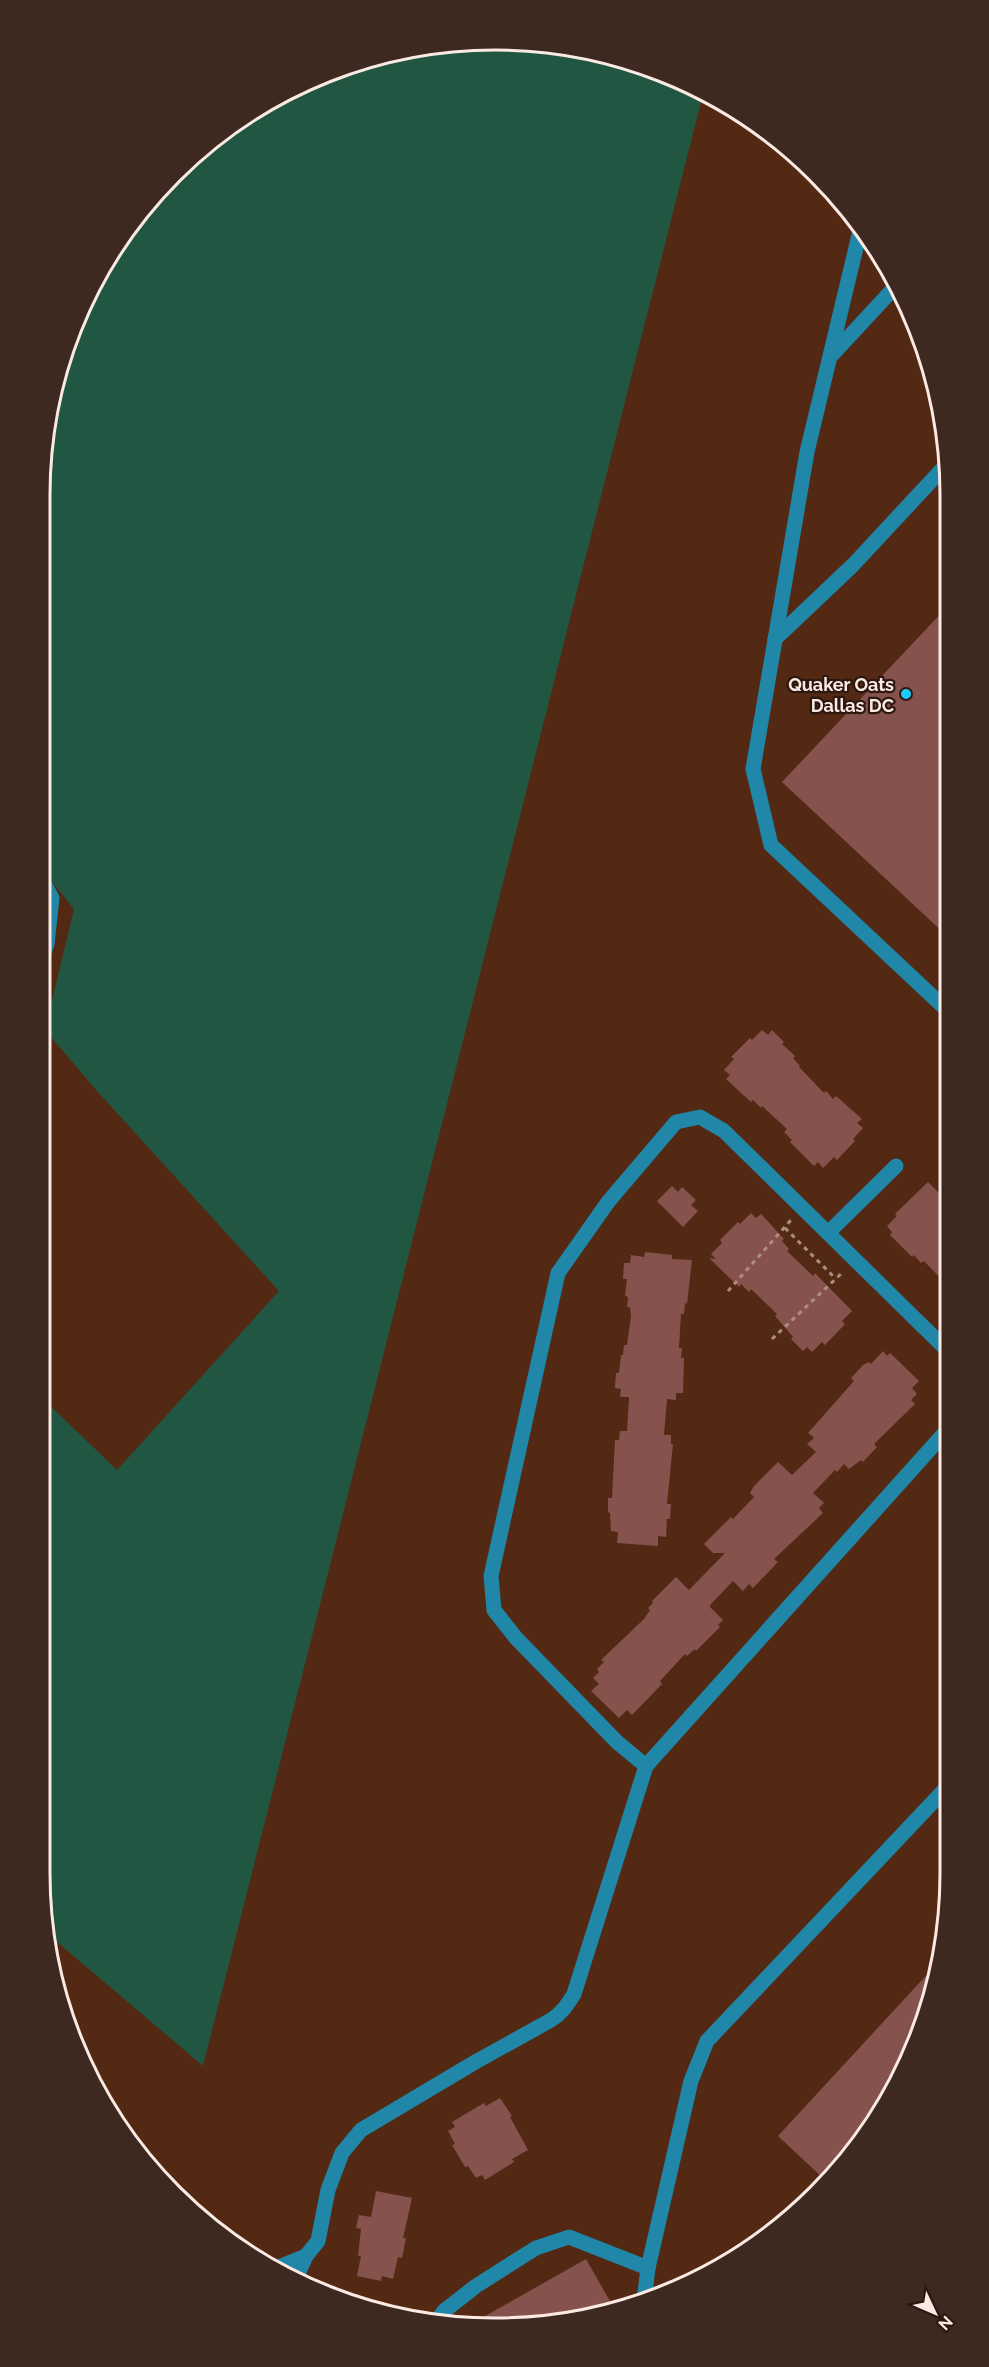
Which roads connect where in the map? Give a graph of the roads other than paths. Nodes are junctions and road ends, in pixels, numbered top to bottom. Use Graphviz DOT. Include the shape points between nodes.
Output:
graph roads {
  1 [pos="858,238"];
  2 [pos="891,292"];
  3 [pos="830,357"];
  4 [pos="939,472"];
  5 [pos="775,639"];
  6 [pos="50,894"];
  7 [pos="50,916"];
  8 [pos="940,1003"];
  9 [pos="896,1166"];
  10 [pos="828,1233"];
  11 [pos="940,1343"];
  12 [pos="940,1438"];
  13 [pos="646,1766"];
  14 [pos="940,1795"];
  15 [pos="306,2256"];
  16 [pos="285,2265"];
  17 [pos="648,2268"];
  18 [pos="299,2272"];
  19 [pos="645,2291"];
  20 [pos="442,2315"];
  1 -- 3 [label="lane"];
  2 -- 3 [label="lane"];
  3 -- 5 [label="lane" via="807,452"];
  4 -- 5 [label="lane" via="853,566"];
  5 -- 8 [label="lane" via="753,769 771,845"];
  6 -- 7 [label="lane"];
  9 -- 10 [label="lane"];
  10 -- 11 [label="lane"];
  10 -- 13 [label="lane" via="724,1131 700,1117 676,1122 608,1202 558,1273 491,1576 494,1610 609,1734"];
  12 -- 13 [label="lane"];
  13 -- 15 [label="lane" via="574,1994 561,2014 362,2130 342,2153 328,2190 318,2241"];
  14 -- 17 [label="lane" via="707,2041 691,2081"];
  15 -- 16 [label="lane"];
  15 -- 18 [label="lane"];
  17 -- 19 [label="lane"];
  17 -- 20 [label="lane" via="569,2237 536,2248 476,2286"];
}
